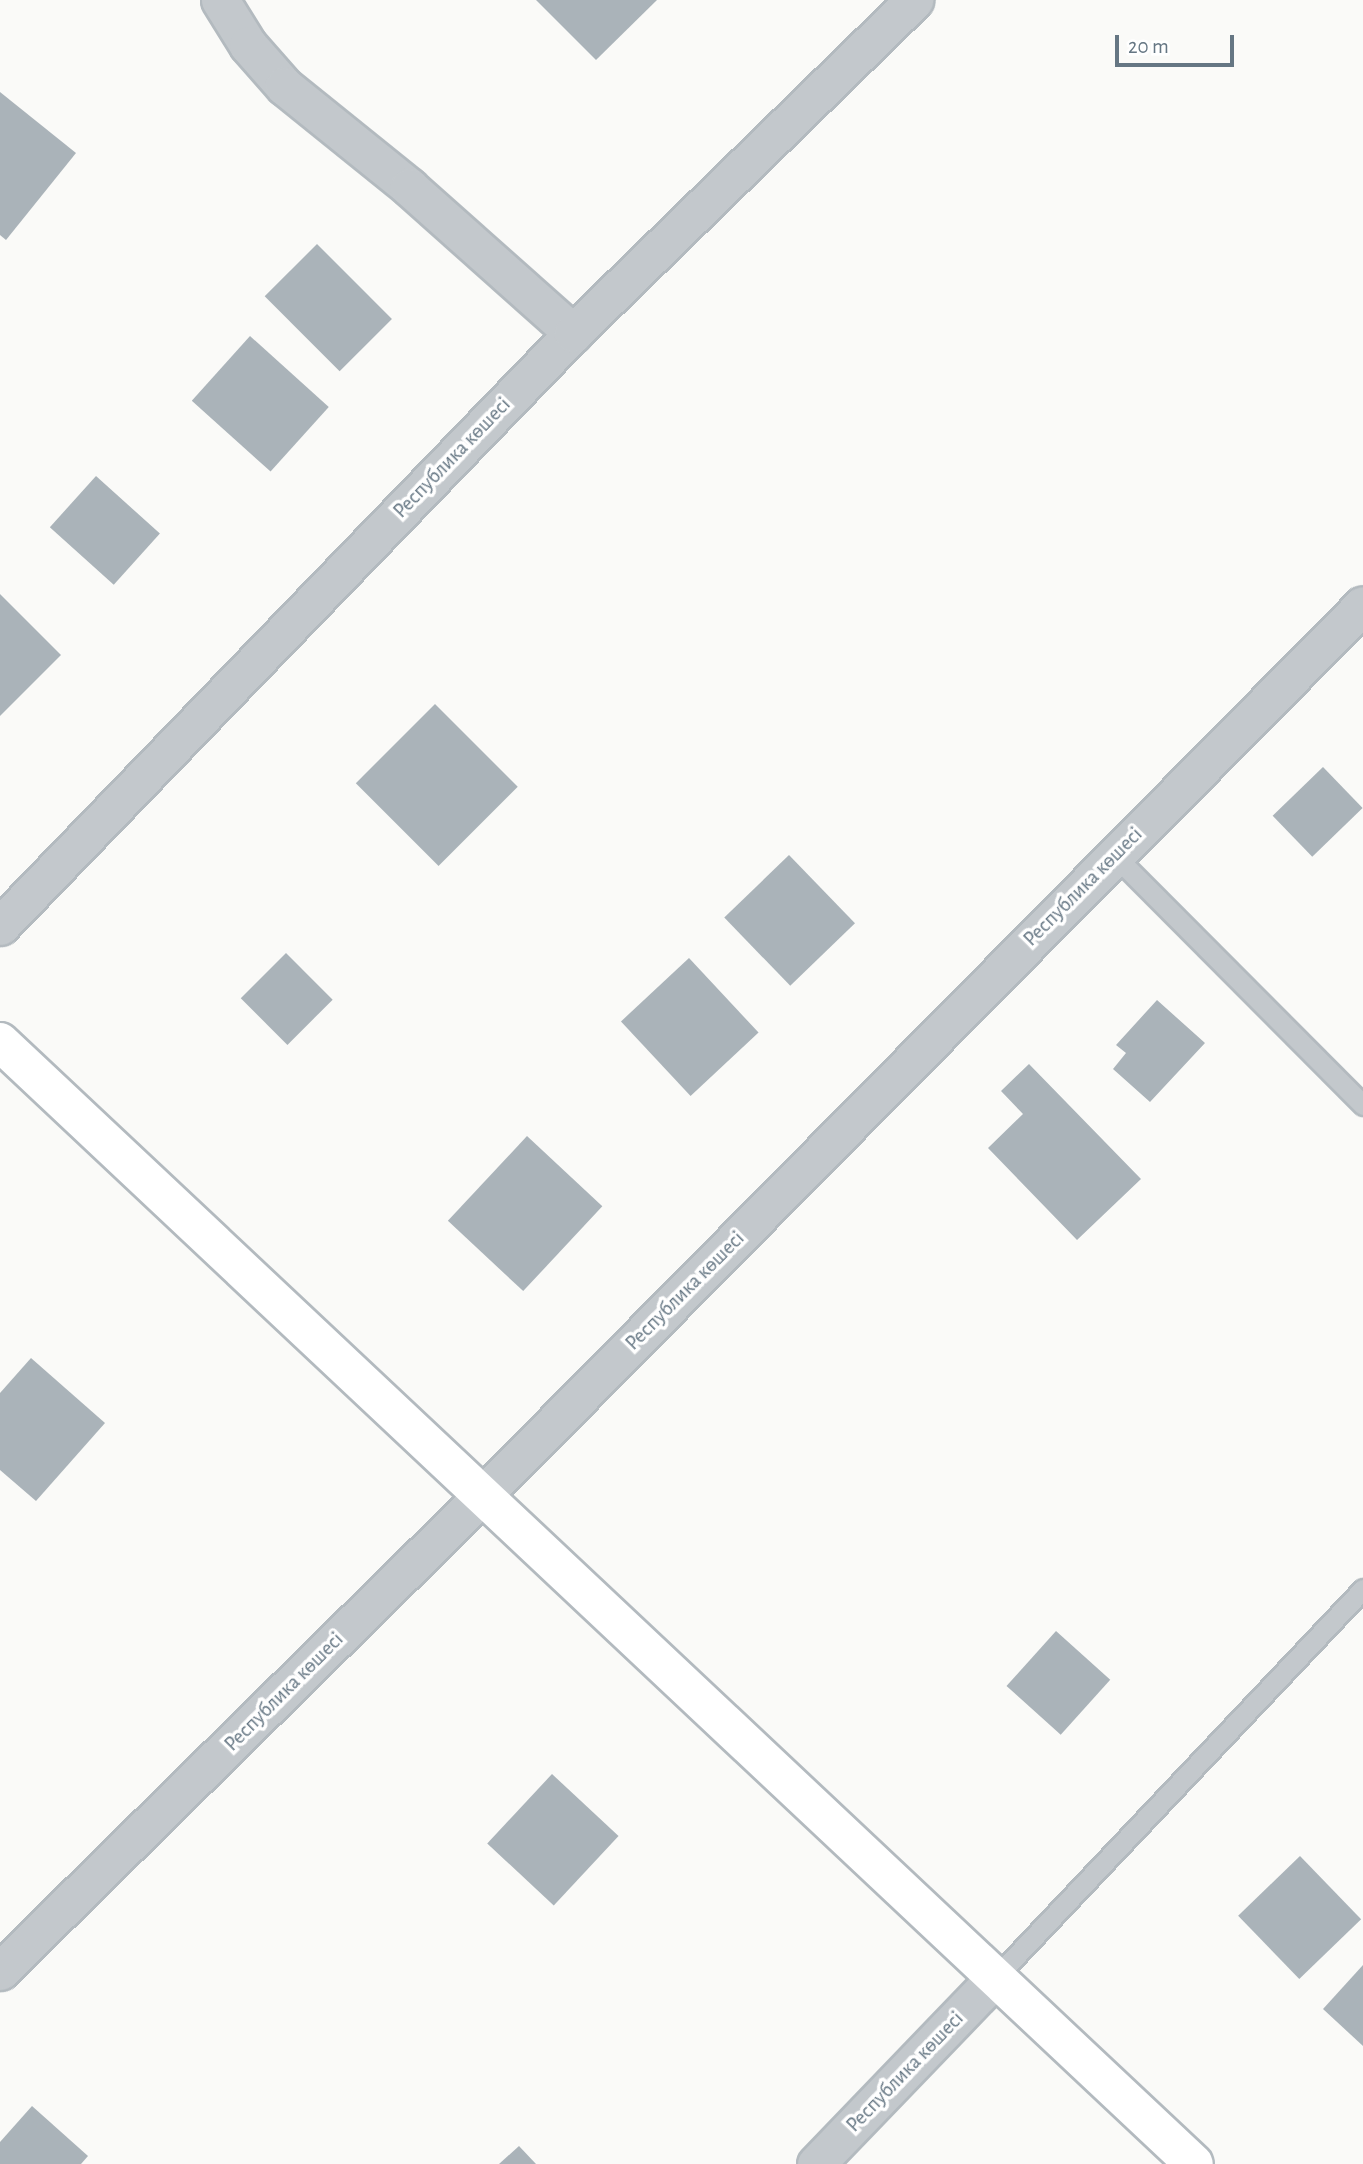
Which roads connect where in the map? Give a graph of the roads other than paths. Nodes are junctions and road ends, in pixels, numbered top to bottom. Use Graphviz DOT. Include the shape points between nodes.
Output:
graph roads {
  1 [pos="220,0"];
  2 [pos="914,0"];
  3 [pos="573,333"];
  4 [pos="1363,604"];
  5 [pos="1114,855"];
  6 [pos="0,926"];
  7 [pos="0,1042"];
  8 [pos="1363,1105"];
  9 [pos="481,1497"];
  10 [pos="1363,1588"];
  11 [pos="0,1971"];
  12 [pos="994,1979"];
  13 [pos="816,2164"];
  14 [pos="1194,2164"];
  1 -- 3 [label="street" via="248,45 284,86 409,187"];
  2 -- 3 [label="street, Республика көшесі"];
  3 -- 6 [label="street, Республика көшесі"];
  4 -- 5 [label="street, Республика көшесі"];
  5 -- 8 [label="lane"];
  5 -- 9 [label="street, Республика көшесі"];
  7 -- 9 [label="street"];
  9 -- 11 [label="street, Республика көшесі"];
  9 -- 12 [label="street"];
  10 -- 12 [label="lane"];
  12 -- 13 [label="street, Республика көшесі"];
  12 -- 14 [label="street"];
}
